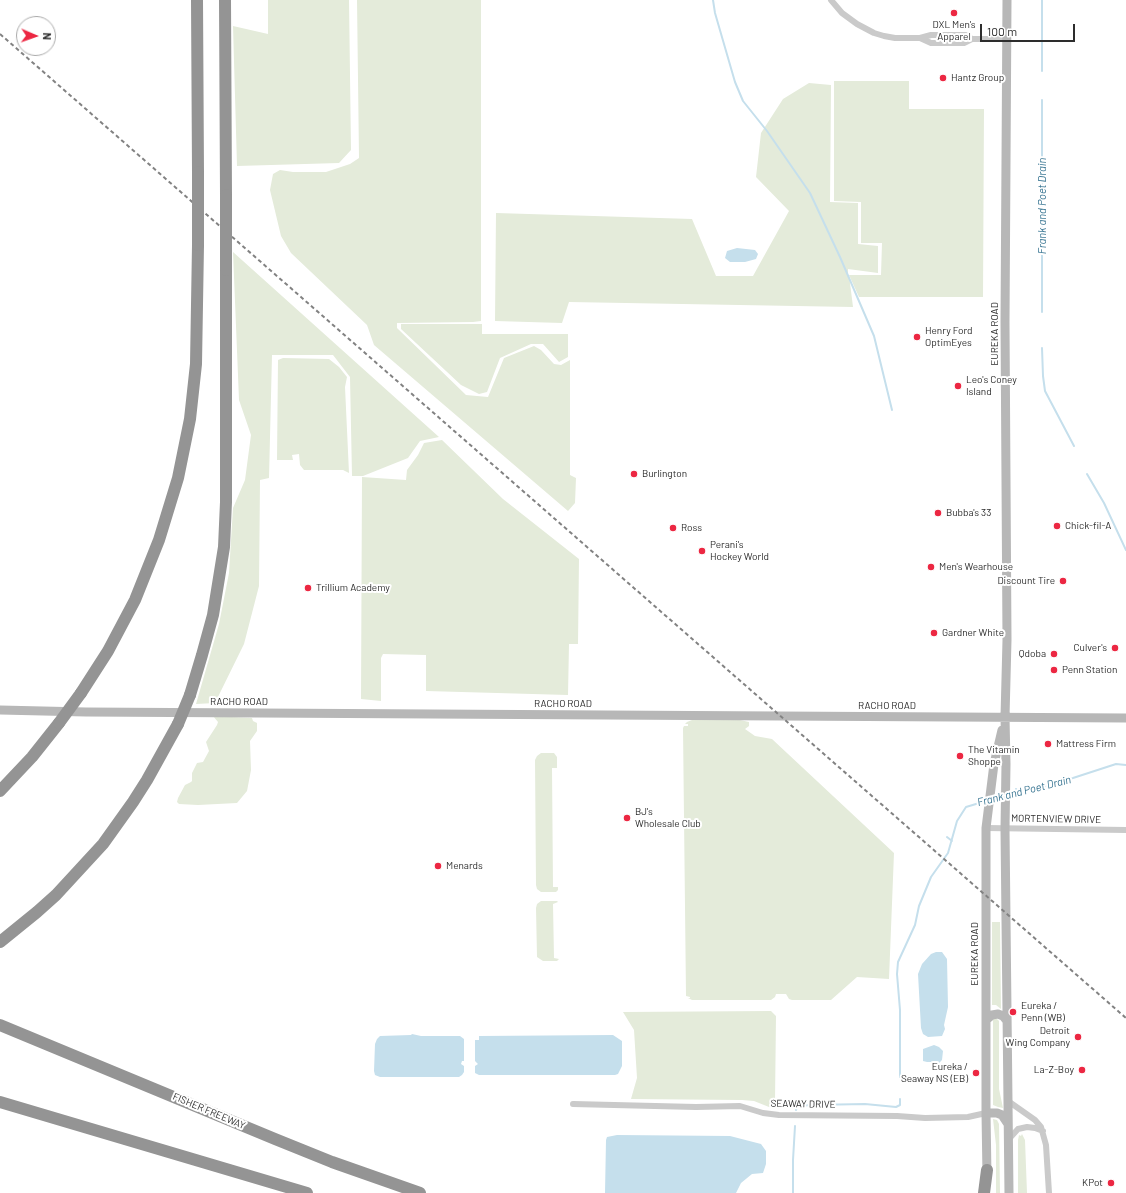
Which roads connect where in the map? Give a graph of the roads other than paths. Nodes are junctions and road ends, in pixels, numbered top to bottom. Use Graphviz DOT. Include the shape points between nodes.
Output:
graph roads {
  1 [pos="197,0"];
  2 [pos="225,0"];
  3 [pos="831,0"];
  4 [pos="1007,0"];
  5 [pos="1007,39"];
  6 [pos="0,710"];
  7 [pos="1005,717"];
  8 [pos="1126,718"];
  9 [pos="0,791"];
  10 [pos="986,828"];
  11 [pos="1005,829"];
  12 [pos="1126,830"];
  13 [pos="0,942"];
  14 [pos="986,1020"];
  15 [pos="1007,1021"];
  16 [pos="0,1025"];
  17 [pos="1008,1101"];
  18 [pos="0,1102"];
  19 [pos="573,1104"];
  20 [pos="986,1113"];
  21 [pos="1008,1124"];
  22 [pos="1043,1131"];
  23 [pos="1008,1140"];
  24 [pos="987,1170"];
  25 [pos="307,1193"];
  26 [pos="420,1193"];
  27 [pos="984,1193"];
  28 [pos="988,1193"];
  29 [pos="1009,1193"];
  30 [pos="1049,1193"];
  1 -- 9 [label="highway, bridge" via="196,364 190,419 178,478 160,540 135,600 108,651 59,723"];
  2 -- 13 [label="highway, bridge" via="226,502 224,547 213,615 190,695 178,724 126,813 103,844 56,895"];
  3 -- 5 [label="street" via="851,20 874,33 895,38 920,38 931,43 964,43 969,37"];
  4 -- 5 [label="main road, EUREKA ROAD"];
  5 -- 7 [label="main road, EUREKA ROAD"];
  6 -- 7 [label="main road, RACHO ROAD"];
  7 -- 8 [label="main road, RACHO ROAD"];
  7 -- 10 [label="main road, EUREKA ROAD" via="994,764"];
  7 -- 11 [label="main road, EUREKA ROAD"];
  10 -- 11 [label="street, MORTENVIEW DRIVE"];
  10 -- 14 [label="main road, EUREKA ROAD"];
  11 -- 12 [label="street, MORTENVIEW DRIVE"];
  11 -- 15 [label="main road, EUREKA ROAD"];
  14 -- 15 [label="main road" via="998,1014"];
  14 -- 20 [label="main road, EUREKA ROAD"];
  15 -- 17 [label="main road, EUREKA ROAD"];
  16 -- 26 [label="highway, FISHER FREEWAY" via="304,1150"];
  17 -- 21 [label="main road, EUREKA ROAD"];
  17 -- 22 [label="street" via="1035,1120"];
  18 -- 25 [label="highway"];
  19 -- 20 [label="street, SEAWAY DRIVE" via="740,1106 779,1115 926,1118 968,1117"];
  20 -- 21 [label="main road" via="1002,1115"];
  20 -- 24 [label="main road, EUREKA ROAD"];
  21 -- 23 [label="main road, EUREKA ROAD"];
  22 -- 23 [label="street" via="1026,1127 1018,1129"];
  22 -- 30 [label="street"];
  23 -- 29 [label="main road, EUREKA ROAD"];
  24 -- 27 [label="highway"];
  24 -- 28 [label="main road, EUREKA ROAD"];
}
